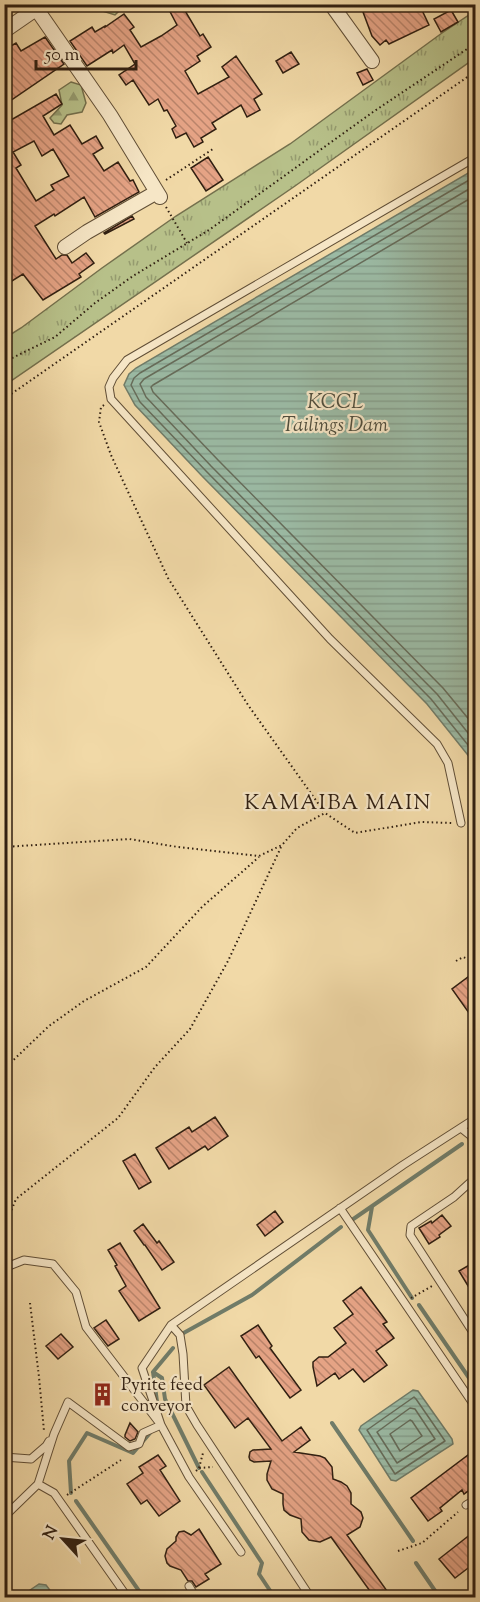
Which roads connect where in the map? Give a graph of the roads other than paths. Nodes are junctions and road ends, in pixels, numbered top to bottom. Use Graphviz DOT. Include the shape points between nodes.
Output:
graph roads {
  1 [pos="331,4"];
  2 [pos="37,6"];
  3 [pos="4,31"];
  4 [pos="372,61"];
  5 [pos="476,157"];
  6 [pos="65,247"];
  7 [pos="461,823"];
  8 [pos="476,1118"];
  9 [pos="461,1128"];
  10 [pos="476,1149"];
  11 [pos="476,1177"];
  12 [pos="340,1208"];
  13 [pos="4,1268"];
  14 [pos="171,1325"];
  15 [pos="476,1337"];
  16 [pos="476,1408"];
  17 [pos="161,1425"];
  18 [pos="54,1434"];
  19 [pos="4,1457"];
  20 [pos="38,1484"];
  21 [pos="476,1499"];
  22 [pos="466,1505"];
  23 [pos="4,1516"];
  24 [pos="242,1552"];
  25 [pos="189,1586"];
  26 [pos="128,1598"];
  27 [pos="196,1598"];
  28 [pos="311,1598"];
  1 -- 4 [label="street"];
  2 -- 3 [label="street"];
  2 -- 6 [label="street" via="156,191"];
  5 -- 7 [label="lane" via="127,360 109,387 111,399 330,639 437,744 448,763"];
  8 -- 9 [label="lane"];
  9 -- 10 [label="lane" via="471,1136"];
  9 -- 12 [label="lane"];
  11 -- 15 [label="lane" via="411,1226 410,1235"];
  12 -- 14 [label="lane"];
  12 -- 16 [label="lane"];
  13 -- 17 [label="lane" via="24,1260 53,1264 76,1292 86,1327"];
  14 -- 17 [label="lane" via="142,1368"];
  14 -- 28 [label="lane" via="180,1335 186,1406"];
  17 -- 18 [label="lane" via="143,1433 139,1444 129,1447 68,1402"];
  17 -- 24 [label="lane" via="189,1477"];
  18 -- 19 [label="lane" via="31,1458"];
  18 -- 20 [label="lane"];
  20 -- 23 [label="lane"];
  20 -- 26 [label="lane" via="54,1492"];
  21 -- 22 [label="lane"];
  25 -- 27 [label="lane"];
}
